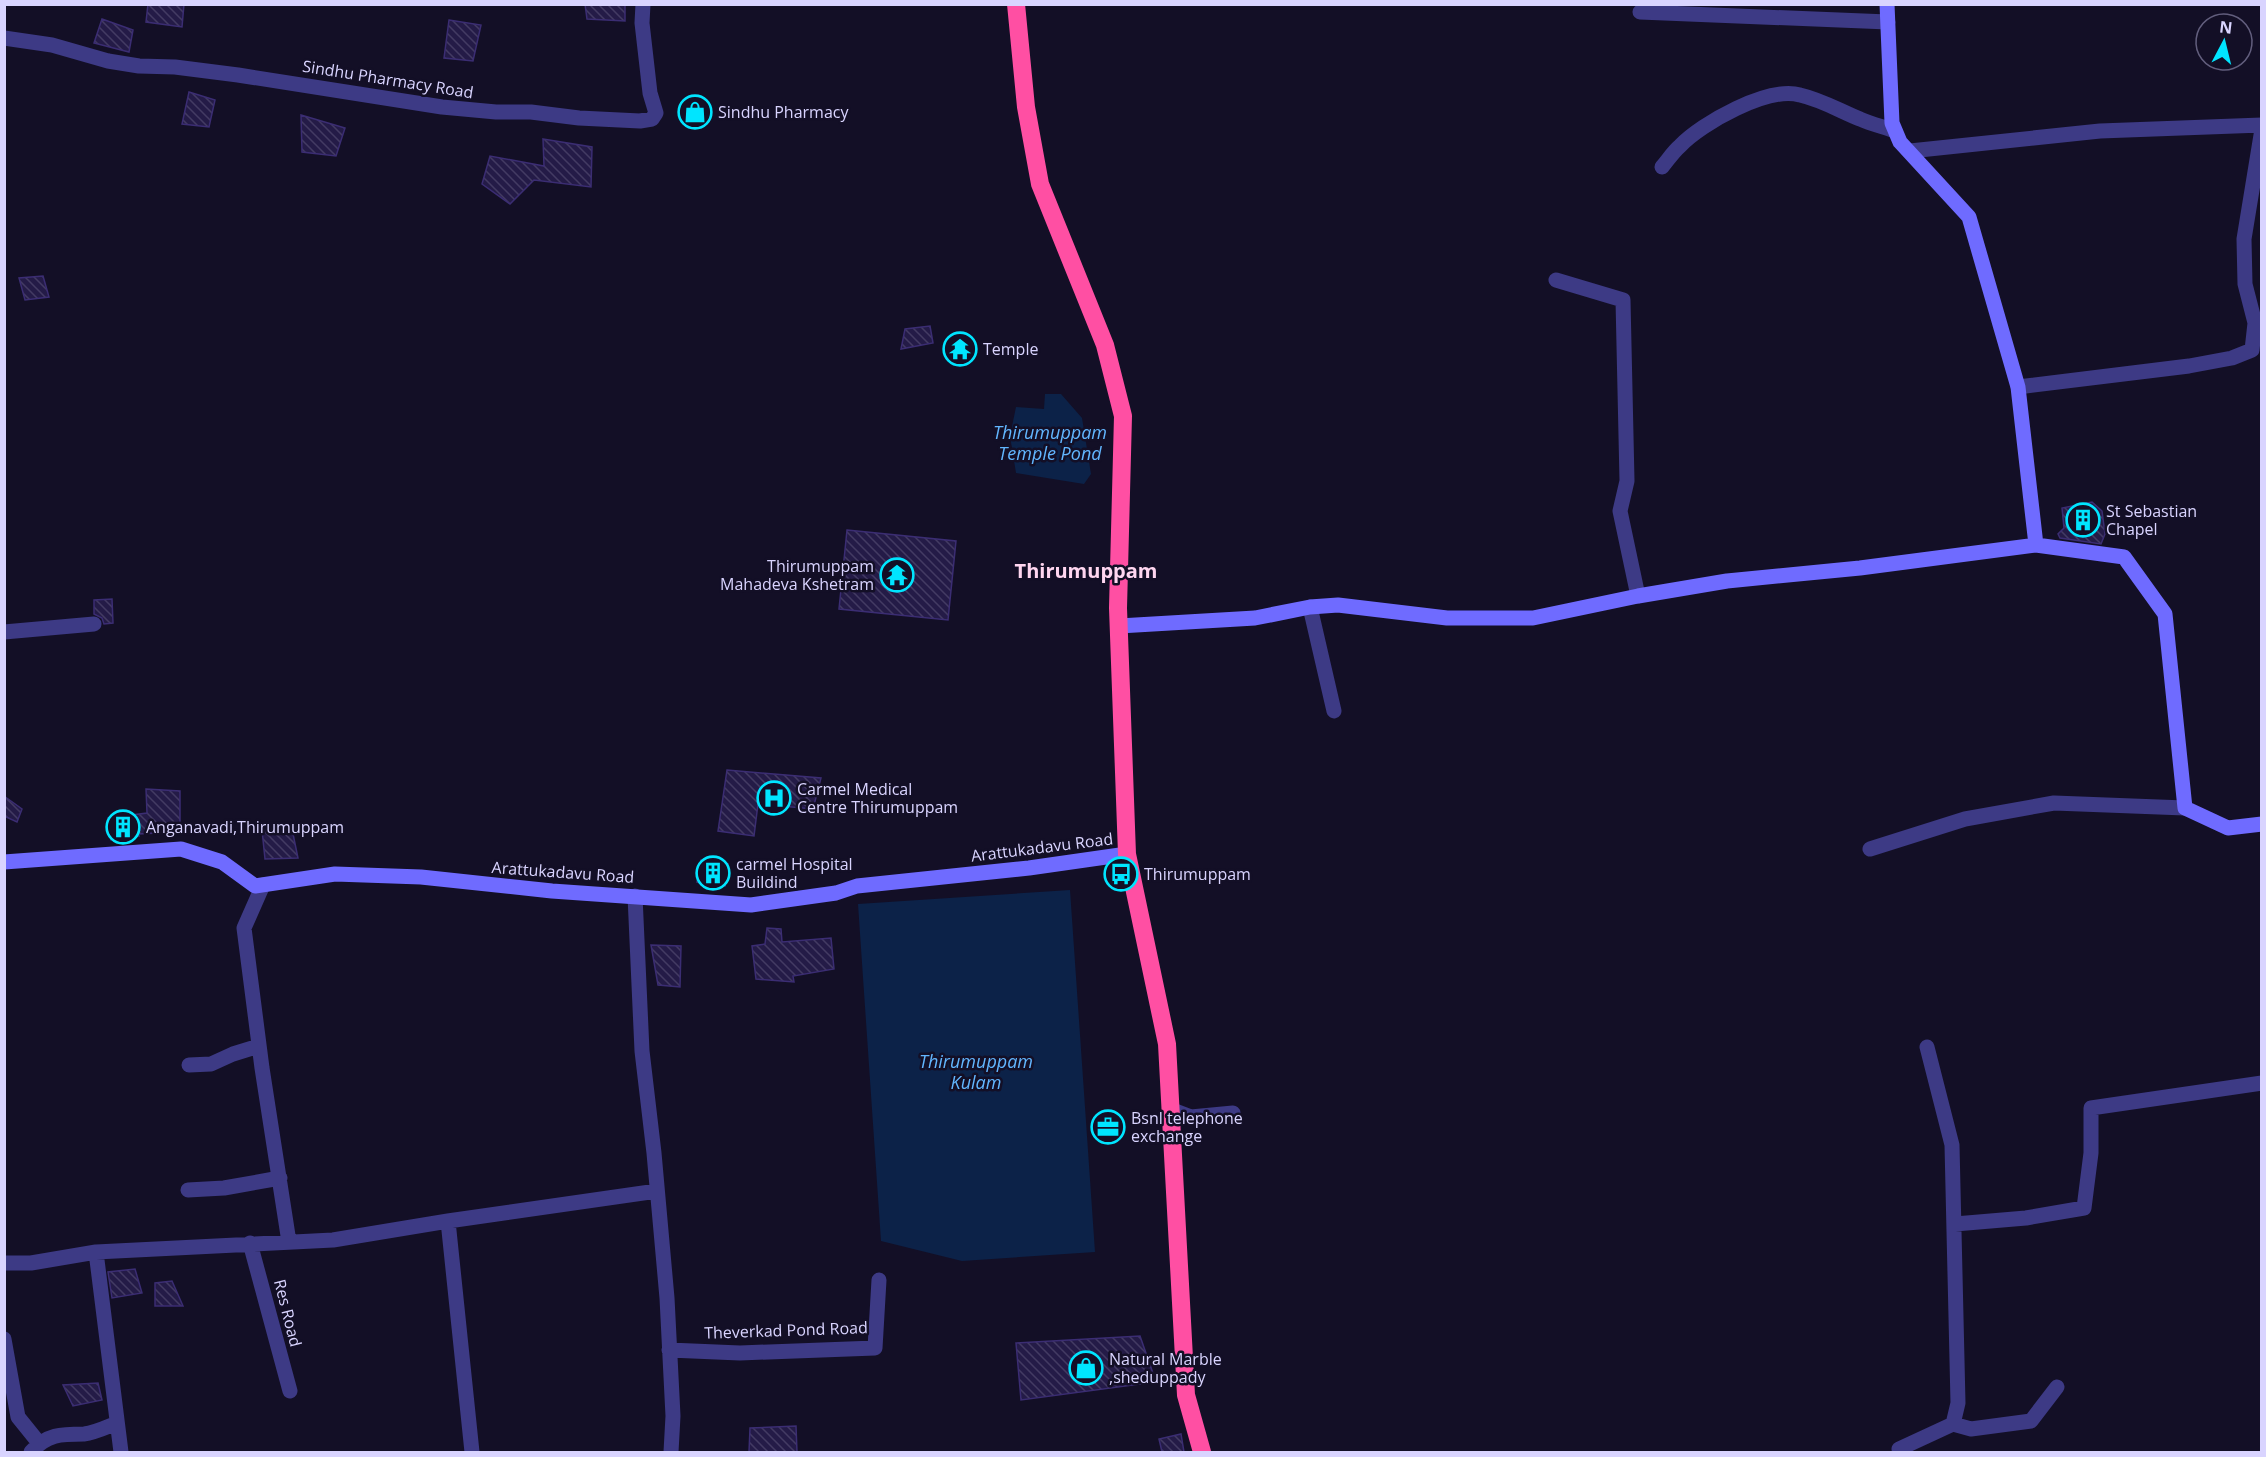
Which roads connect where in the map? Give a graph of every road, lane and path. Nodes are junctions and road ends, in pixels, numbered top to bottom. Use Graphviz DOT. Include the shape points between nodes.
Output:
graph roads {
  1 [pos="643,4"];
  2 [pos="1016,4"];
  3 [pos="1887,4"];
  4 [pos="1640,12"];
  5 [pos="1888,22"];
  6 [pos="4,38"];
  7 [pos="2262,127"];
  8 [pos="1895,131"];
  9 [pos="1910,151"];
  10 [pos="1662,167"];
  11 [pos="1556,279"];
  12 [pos="2258,323"];
  13 [pos="2018,387"];
  14 [pos="2036,545"];
  15 [pos="1638,596"];
  16 [pos="1310,607"];
  17 [pos="94,624"];
  18 [pos="1119,626"];
  19 [pos="4,632"];
  20 [pos="1334,711"];
  21 [pos="2185,808"];
  22 [pos="2262,824"];
  23 [pos="1870,849"];
  24 [pos="1126,854"];
  25 [pos="4,862"];
  26 [pos="263,885"];
  27 [pos="634,896"];
  28 [pos="259,1046"];
  29 [pos="1927,1047"];
  30 [pos="189,1065"];
  31 [pos="2262,1083"];
  32 [pos="1170,1109"];
  33 [pos="1233,1113"];
  34 [pos="280,1178"];
  35 [pos="188,1190"];
  36 [pos="657,1191"];
  37 [pos="448,1221"];
  38 [pos="1955,1224"];
  39 [pos="290,1242"];
  40 [pos="250,1243"];
  41 [pos="96,1252"];
  42 [pos="4,1263"];
  43 [pos="879,1280"];
  44 [pos="4,1339"];
  45 [pos="669,1350"];
  46 [pos="2057,1387"];
  47 [pos="290,1391"];
  48 [pos="117,1423"];
  49 [pos="1953,1424"];
  50 [pos="35,1448"];
  51 [pos="121,1452"];
  52 [pos="472,1452"];
  53 [pos="671,1452"];
  54 [pos="1202,1452"];
  55 [pos="1900,1452"];
  1 -- 6 [label="street, Sindhu Pharmacy Road" via="650,93 656,113 652,119 640,121 442,107 238,75 139,66"];
  2 -- 18 [label="highway" via="1026,107 1040,184 1105,345 1123,416"];
  3 -- 5 [label="street"];
  4 -- 5 [label="street"];
  5 -- 8 [label="street"];
  7 -- 9 [label="street" via="2100,130"];
  7 -- 12 [label="street" via="2244,239 2245,284"];
  8 -- 9 [label="street"];
  8 -- 10 [label="street" via="1798,94 1773,94 1717,119 1680,145"];
  9 -- 13 [label="street" via="1969,217"];
  11 -- 15 [label="street" via="1623,300 1627,481 1620,512"];
  12 -- 13 [label="street" via="2252,350 2232,358"];
  13 -- 14 [label="street"];
  14 -- 15 [label="street" via="1727,581"];
  14 -- 21 [label="street" via="2124,557 2165,614"];
  15 -- 16 [label="street" via="1533,618 1447,618 1338,605"];
  16 -- 18 [label="street" via="1255,618"];
  16 -- 20 [label="street"];
  17 -- 19 [label="street"];
  18 -- 24 [label="highway"];
  21 -- 22 [label="street" via="2228,828"];
  21 -- 23 [label="street" via="2054,803 1965,819"];
  24 -- 27 [label="street, Arattukadavu Road" via="857,886 836,893 751,905"];
  24 -- 32 [label="highway" via="1167,1044"];
  25 -- 26 [label="street" via="181,849 222,862 255,886"];
  26 -- 27 [label="street, Arattukadavu Road" via="335,874 421,877"];
  26 -- 28 [label="street" via="244,928"];
  27 -- 36 [label="street" via="642,1051"];
  28 -- 30 [label="street" via="211,1064"];
  28 -- 34 [label="street"];
  29 -- 38 [label="street" via="1952,1145"];
  31 -- 38 [label="street" via="2091,1108 2091,1153 2084,1208"];
  32 -- 33 [label="street" via="1191,1117"];
  32 -- 54 [label="highway" via="1186,1395"];
  34 -- 35 [label="street"];
  34 -- 39 [label="street"];
  36 -- 37 [label="street"];
  36 -- 45 [label="street"];
  37 -- 39 [label="street" via="333,1240"];
  37 -- 52 [label="street"];
  38 -- 49 [label="street" via="1958,1403"];
  39 -- 40 [label="street"];
  40 -- 41 [label="street"];
  40 -- 47 [label="street, Res Road"];
  41 -- 42 [label="street" via="31,1263"];
  41 -- 48 [label="street"];
  43 -- 45 [label="street, Theverkad Pond Road" via="875,1348 740,1353"];
  44 -- 50 [label="street" via="18,1417"];
  45 -- 53 [label="street"];
  46 -- 49 [label="street" via="2031,1421 1971,1429"];
  48 -- 50 [label="street" via="86,1434 60,1434"];
  48 -- 51 [label="street"];
  49 -- 55 [label="street" via="1899,1449"];
}
